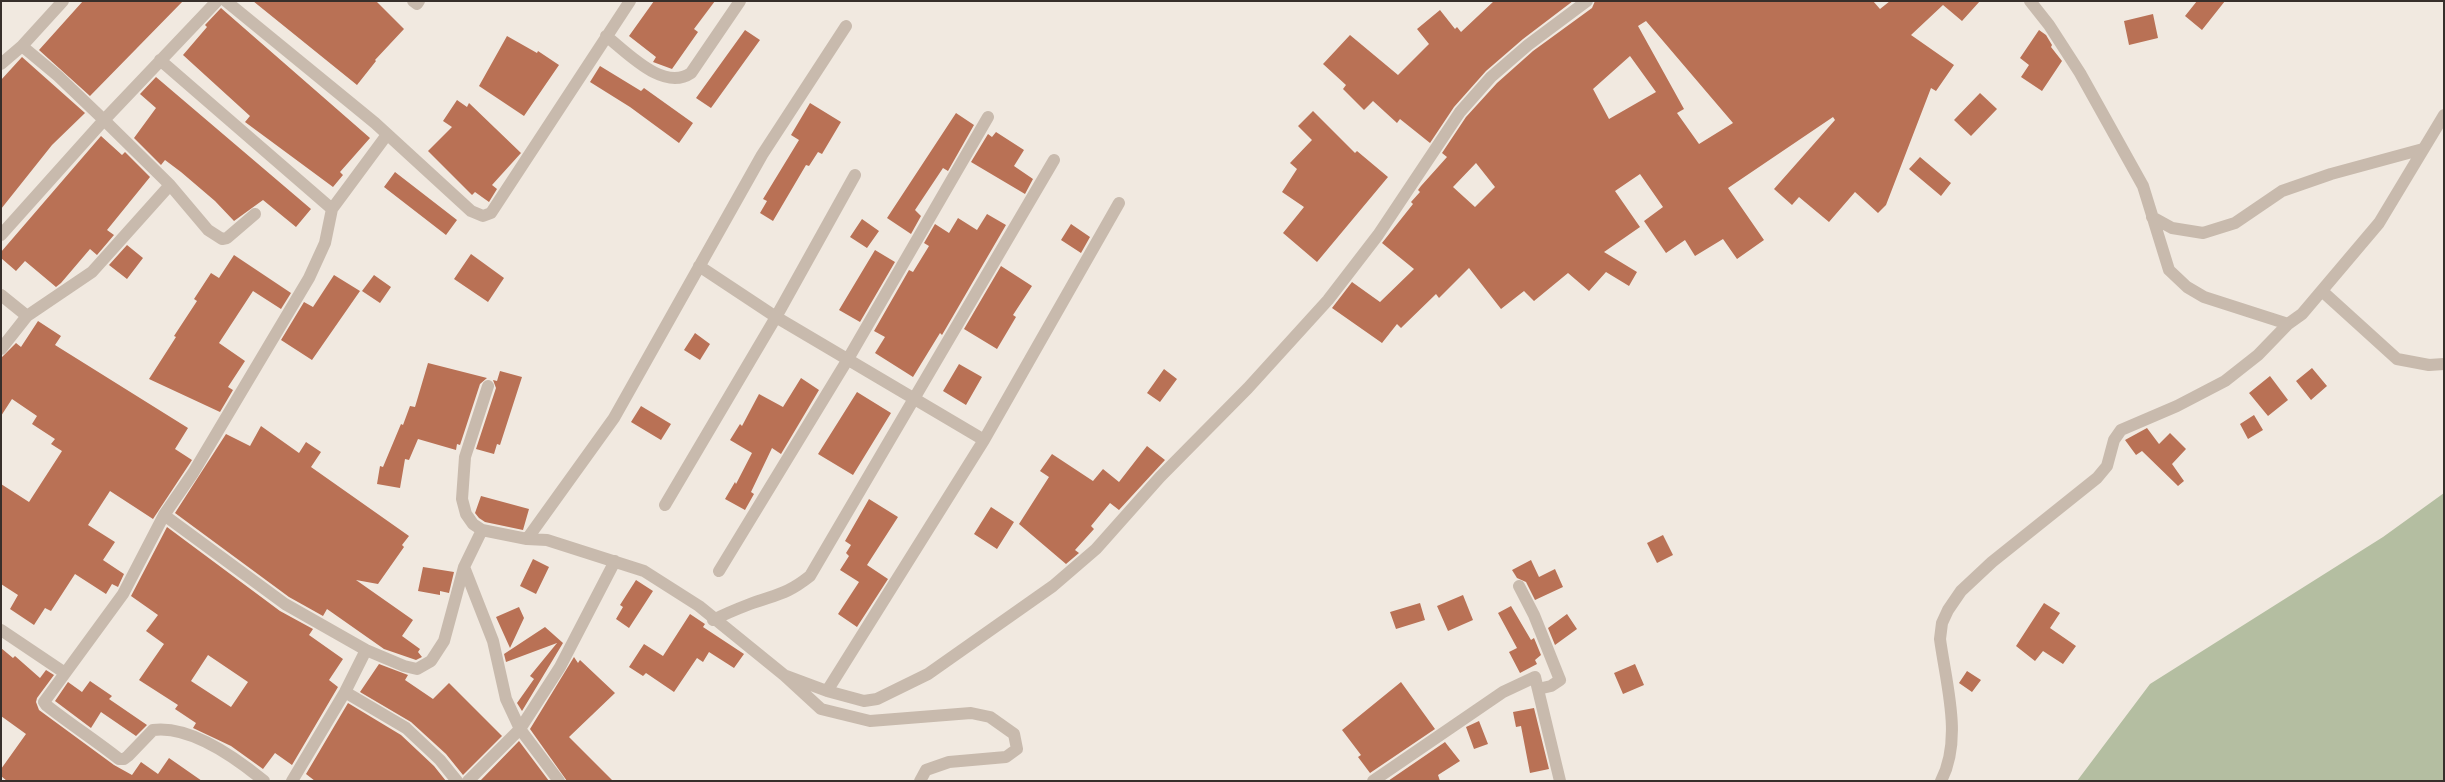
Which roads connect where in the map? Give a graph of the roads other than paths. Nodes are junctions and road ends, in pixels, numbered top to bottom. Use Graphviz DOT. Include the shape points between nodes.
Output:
graph roads {
  1 [pos="63,1"];
  2 [pos="217,1"];
  3 [pos="226,1"];
  4 [pos="414,1"];
  5 [pos="419,1"];
  6 [pos="630,1"];
  7 [pos="740,1"];
  8 [pos="1587,1"];
  9 [pos="2030,1"];
  10 [pos="846,26"];
  11 [pos="606,36"];
  12 [pos="22,46"];
  13 [pos="160,60"];
  14 [pos="1,64"];
  15 [pos="2444,115"];
  16 [pos="988,117"];
  17 [pos="104,120"];
  18 [pos="386,136"];
  19 [pos="2423,149"];
  20 [pos="1054,160"];
  21 [pos="855,175"];
  22 [pos="170,186"];
  23 [pos="1119,203"];
  24 [pos="332,209"];
  25 [pos="255,214"];
  26 [pos="2152,217"];
  27 [pos="1,235"];
  28 [pos="699,266"];
  29 [pos="2322,291"];
  30 [pos="1,295"];
  31 [pos="27,316"];
  32 [pos="776,317"];
  33 [pos="2288,324"];
  34 [pos="1,349"];
  35 [pos="848,359"];
  36 [pos="2444,364"];
  37 [pos="488,386"];
  38 [pos="915,398"];
  39 [pos="984,440"];
  40 [pos="665,505"];
  41 [pos="164,515"];
  42 [pos="482,530"];
  43 [pos="528,539"];
  44 [pos="615,561"];
  45 [pos="464,567"];
  46 [pos="720,571"];
  47 [pos="1519,586"];
  48 [pos="713,620"];
  49 [pos="1,630"];
  50 [pos="366,650"];
  51 [pos="65,673"];
  52 [pos="784,675"];
  53 [pos="1538,689"];
  54 [pos="827,691"];
  55 [pos="345,692"];
  56 [pos="520,729"];
  57 [pos="264,781"];
  58 [pos="292,781"];
  59 [pos="457,781"];
  60 [pos="468,781"];
  61 [pos="559,781"];
  62 [pos="920,781"];
  63 [pos="1373,781"];
  64 [pos="1560,781"];
  65 [pos="1941,781"];
  1 -- 12 [label="street"];
  2 -- 13 [label="street"];
  3 -- 18 [label="street"];
  4 -- 5 [label="street" via="417,4"];
  6 -- 11 [label="street"];
  7 -- 11 [label="street" via="691,73 682,79 653,72"];
  8 -- 54 [label="street" via="1528,45 1460,112 1378,235 1328,300 1096,549 1053,586 928,674 877,699 864,701"];
  9 -- 26 [label="street" via="2080,73 2143,186"];
  10 -- 28 [label="street" via="762,155"];
  11 -- 18 [label="street" via="491,213 484,216 471,211"];
  12 -- 14 [label="street"];
  12 -- 17 [label="street"];
  13 -- 17 [label="street"];
  13 -- 24 [label="street"];
  15 -- 19 [label="street"];
  16 -- 35 [label="street"];
  17 -- 22 [label="street"];
  17 -- 27 [label="street"];
  18 -- 24 [label="street"];
  19 -- 26 [label="street" via="2282,191 2235,223 2203,234 2172,228"];
  19 -- 29 [label="street" via="2378,223"];
  20 -- 38 [label="street"];
  21 -- 32 [label="street"];
  22 -- 25 [label="street" via="208,230 222,239"];
  22 -- 31 [label="street" via="92,272"];
  23 -- 39 [label="street"];
  24 -- 41 [label="street" via="325,243 309,278"];
  26 -- 33 [label="street" via="2169,270 2187,287 2204,297"];
  28 -- 32 [label="street"];
  28 -- 43 [label="street" via="614,418"];
  29 -- 33 [label="street" via="2302,314"];
  29 -- 36 [label="street" via="2398,359 2429,365"];
  30 -- 31 [label="street"];
  31 -- 34 [label="street"];
  32 -- 35 [label="street"];
  32 -- 40 [label="street"];
  33 -- 65 [label="street" via="2258,355 2225,381 2121,430 2114,440 2107,466 2097,478 1992,562 1961,592 1942,623 1940,640 1953,743 1949,766"];
  35 -- 38 [label="street"];
  35 -- 46 [label="street"];
  37 -- 42 [label="street" via="465,457 462,499 466,514"];
  38 -- 39 [label="street"];
  38 -- 48 [label="street" via="810,576 780,596"];
  39 -- 54 [label="street"];
  41 -- 50 [label="street" via="285,604"];
  41 -- 51 [label="street" via="123,594"];
  42 -- 43 [label="street"];
  42 -- 45 [label="street"];
  43 -- 44 [label="street" via="547,540"];
  44 -- 48 [label="street" via="644,571 699,606"];
  44 -- 56 [label="street" via="560,667"];
  45 -- 50 [label="street" via="444,641 431,661 417,668 404,666"];
  45 -- 56 [label="street" via="493,641 506,699"];
  47 -- 53 [label="street" via="1560,680"];
  48 -- 52 [label="street"];
  49 -- 51 [label="street"];
  50 -- 55 [label="street"];
  51 -- 57 [label="street" via="46,699 46,706 119,759 128,756 153,730 174,729 241,762"];
  52 -- 54 [label="street"];
  52 -- 62 [label="street" via="822,709 841,716 870,721 971,713 990,717 1014,734 1017,749 1006,757 949,762 926,770"];
  53 -- 63 [label="street" via="1535,677 1503,692"];
  53 -- 64 [label="street"];
  55 -- 58 [label="street"];
  55 -- 59 [label="street" via="406,728"];
  56 -- 60 [label="street"];
  56 -- 61 [label="street"];
}
